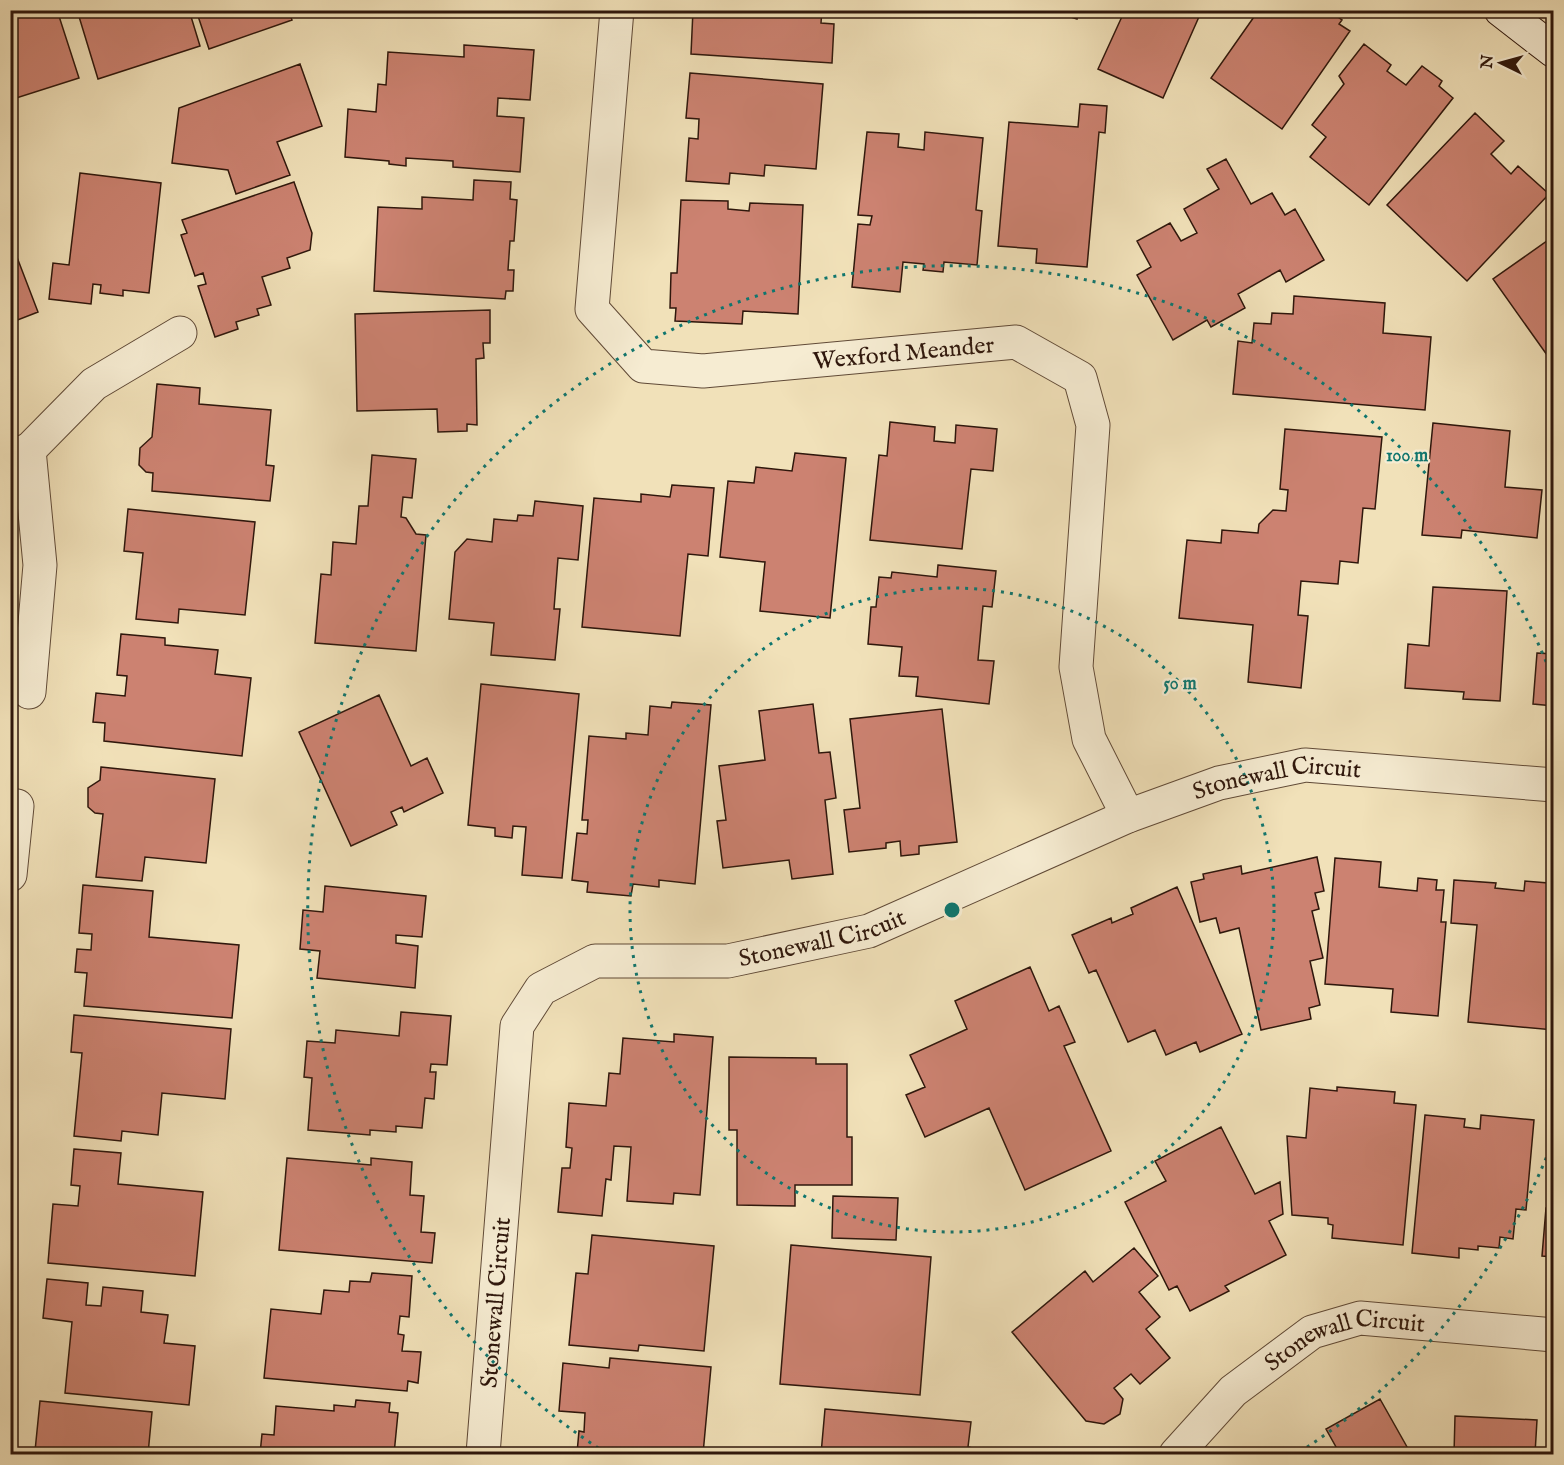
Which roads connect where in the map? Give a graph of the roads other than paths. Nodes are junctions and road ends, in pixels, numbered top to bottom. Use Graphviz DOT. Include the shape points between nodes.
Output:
graph roads {
  1 [pos="617,10"];
  2 [pos="1501,10"];
  3 [pos="1554,51"];
  4 [pos="180,333"];
  5 [pos="20,453"];
  6 [pos="29,692"];
  7 [pos="1554,785"];
  8 [pos="16,806"];
  9 [pos="1128,816"];
  10 [pos="10,875"];
  11 [pos="1554,1335"];
  12 [pos="483,1455"];
  13 [pos="1176,1455"];
  1 -- 9 [label="street, Wexford Meander" via="592,309 643,366 703,371 1016,342 1080,378 1093,425 1076,667 1089,740"];
  2 -- 3 [label="street"];
  4 -- 5 [label="street" via="94,384"];
  5 -- 6 [label="street" via="40,565"];
  7 -- 9 [label="street, Stonewall Circuit" via="1305,765 1219,783"];
  8 -- 10 [label="street"];
  9 -- 12 [label="street, Stonewall Circuit" via="869,931 728,961 595,961 541,989 517,1026"];
  11 -- 13 [label="street, Stonewall Circuit" via="1360,1318 1312,1332 1233,1391"];
}
